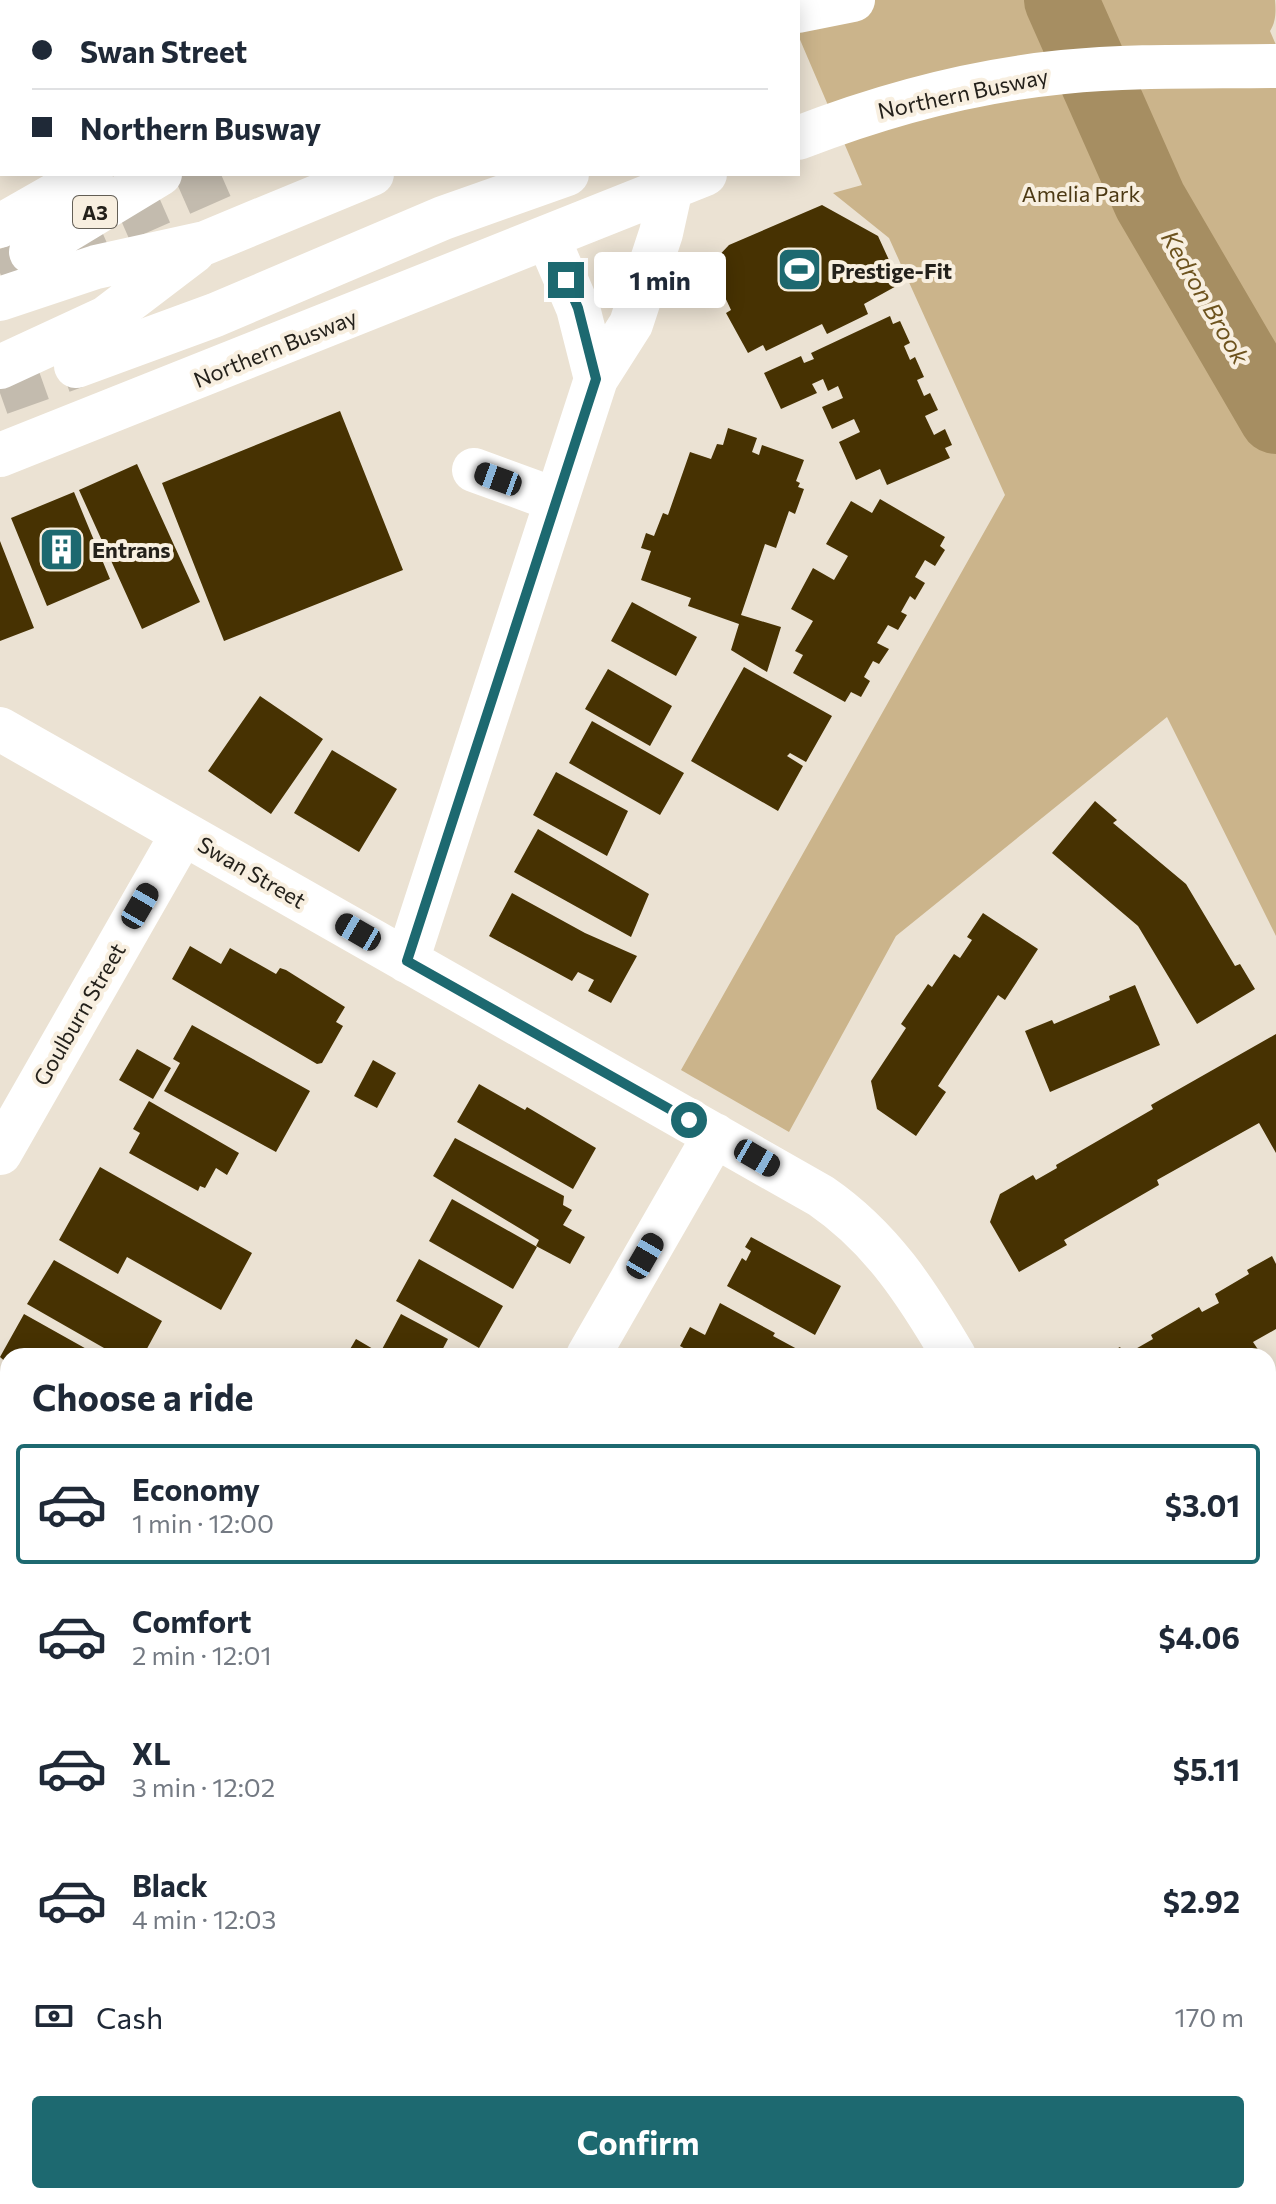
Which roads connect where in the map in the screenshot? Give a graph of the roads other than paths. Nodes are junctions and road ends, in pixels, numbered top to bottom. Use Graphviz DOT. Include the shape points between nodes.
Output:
graph roads {
  1 [pos="853,0"];
  2 [pos="800,11"];
  3 [pos="1276,66"];
  4 [pos="816,131"];
  5 [pos="89,176"];
  6 [pos="156,176"];
  7 [pos="367,176"];
  8 [pos="561,176"];
  9 [pos="688,181"];
  10 [pos="548,238"];
  11 [pos="15,239"];
  12 [pos="205,243"];
  13 [pos="0,299"];
  14 [pos="76,366"];
  15 [pos="0,367"];
  16 [pos="596,379"];
  17 [pos="0,455"];
  18 [pos="474,470"];
  19 [pos="556,500"];
  20 [pos="0,729"];
  21 [pos="183,833"];
  22 [pos="407,961"];
  23 [pos="715,1135"];
  24 [pos="0,1153"];
  25 [pos="593,1348"];
  26 [pos="949,1348"];
  1 -- 2 [label="main road"];
  3 -- 4 [label="main road, Northern Busway" via="1125,68 1016,78 931,95"];
  5 -- 11 [label="main road, A3"];
  6 -- 11 [label="main road, A3"];
  7 -- 12 [label="main road"];
  8 -- 14 [label="main road" via="443,218 215,315"];
  9 -- 10 [label="main road, Northern Busway"];
  9 -- 16 [label="main road" via="661,233 631,324"];
  10 -- 16 [label="main road" via="578,308"];
  10 -- 17 [label="main road, Northern Busway"];
  12 -- 13 [label="main road" via="96,267"];
  12 -- 15 [label="main road" via="106,318"];
  16 -- 19 [label="main road"];
  18 -- 19 [label="main road"];
  19 -- 22 [label="main road"];
  20 -- 21 [label="main road, Swan Street"];
  21 -- 22 [label="main road, Swan Street"];
  21 -- 24 [label="main road, Goulburn Street"];
  22 -- 23 [label="main road, Swan Street"];
  23 -- 25 [label="main road"];
  23 -- 26 [label="main road, Swan Street" via="821,1196 872,1237 912,1286"];
}
